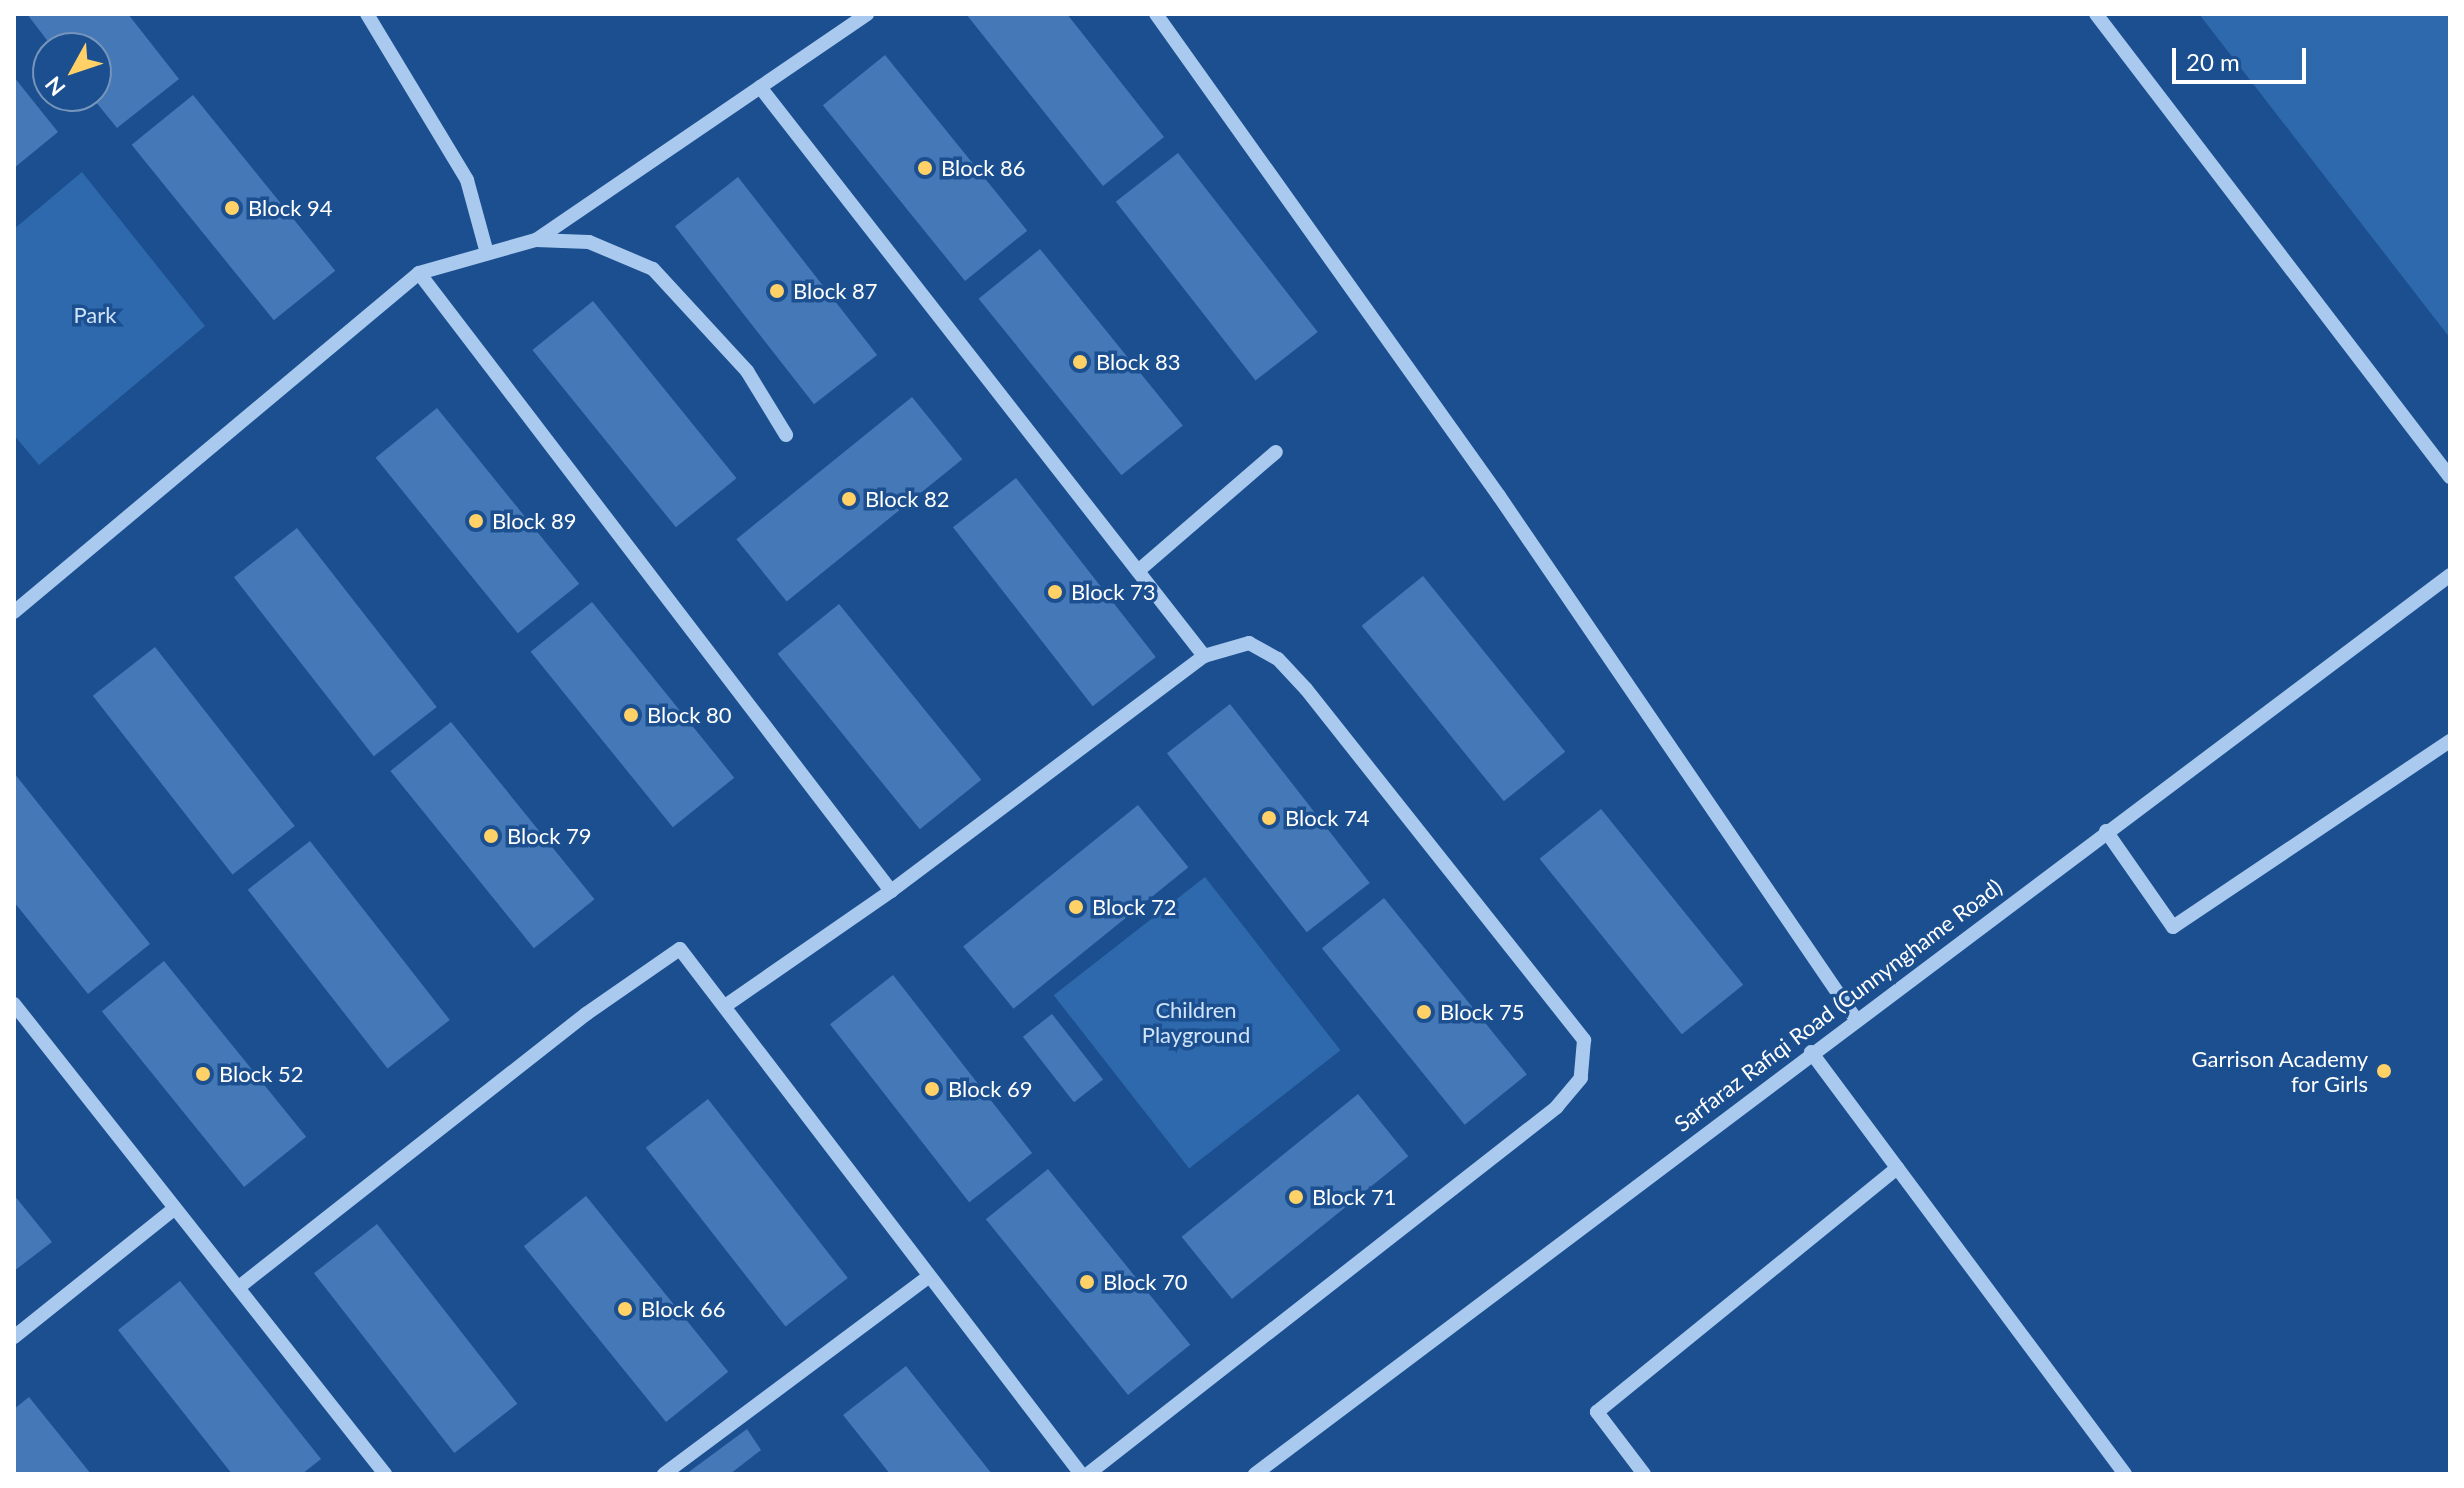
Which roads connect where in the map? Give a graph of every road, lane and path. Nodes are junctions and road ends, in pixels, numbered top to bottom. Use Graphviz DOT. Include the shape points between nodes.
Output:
graph roads {
  1 [pos="367,14"];
  2 [pos="867,14"];
  3 [pos="1156,14"];
  4 [pos="2096,14"];
  5 [pos="760,87"];
  6 [pos="536,240"];
  7 [pos="487,253"];
  8 [pos="419,273"];
  9 [pos="786,435"];
  10 [pos="1276,452"];
  11 [pos="2450,477"];
  12 [pos="1138,571"];
  13 [pos="2450,575"];
  14 [pos="14,612"];
  15 [pos="1204,656"];
  16 [pos="2450,741"];
  17 [pos="2106,831"];
  18 [pos="891,891"];
  19 [pos="14,1004"];
  20 [pos="725,1006"];
  21 [pos="1855,1018"];
  22 [pos="1811,1052"];
  23 [pos="1897,1168"];
  24 [pos="175,1208"];
  25 [pos="927,1278"];
  26 [pos="239,1287"];
  27 [pos="14,1337"];
  28 [pos="385,1474"];
  29 [pos="664,1474"];
  30 [pos="1081,1474"];
  31 [pos="1088,1474"];
  32 [pos="1255,1474"];
  33 [pos="1644,1474"];
  34 [pos="2125,1474"];
  1 -- 7 [label="street" via="467,180"];
  2 -- 5 [label="street"];
  3 -- 21 [label="street" via="1499,496"];
  4 -- 11 [label="street"];
  5 -- 6 [label="street"];
  5 -- 12 [label="street"];
  6 -- 7 [label="street"];
  6 -- 9 [label="street" via="589,242 653,269 747,371"];
  7 -- 8 [label="street"];
  8 -- 14 [label="street"];
  8 -- 18 [label="street"];
  10 -- 12 [label="street"];
  12 -- 15 [label="street"];
  13 -- 17 [label="street, Sarfaraz Rafiqi Road (Cunnynghame Road)"];
  15 -- 18 [label="street"];
  15 -- 31 [label="street" via="1249,643 1288,669 1584,1040 1581,1078 1557,1107"];
  16 -- 17 [label="street" via="2173,927"];
  17 -- 21 [label="street, Sarfaraz Rafiqi Road (Cunnynghame Road)"];
  18 -- 20 [label="street"];
  19 -- 24 [label="street"];
  20 -- 25 [label="street"];
  20 -- 26 [label="street" via="680,949 586,1014"];
  21 -- 22 [label="street, Sarfaraz Rafiqi Road (Cunnynghame Road)"];
  22 -- 23 [label="street"];
  22 -- 32 [label="street, Sarfaraz Rafiqi Road (Cunnynghame Road)"];
  23 -- 33 [label="street" via="1597,1412"];
  23 -- 34 [label="street"];
  24 -- 26 [label="street"];
  24 -- 27 [label="street"];
  25 -- 29 [label="street"];
  25 -- 30 [label="street"];
  26 -- 28 [label="street"];
}
